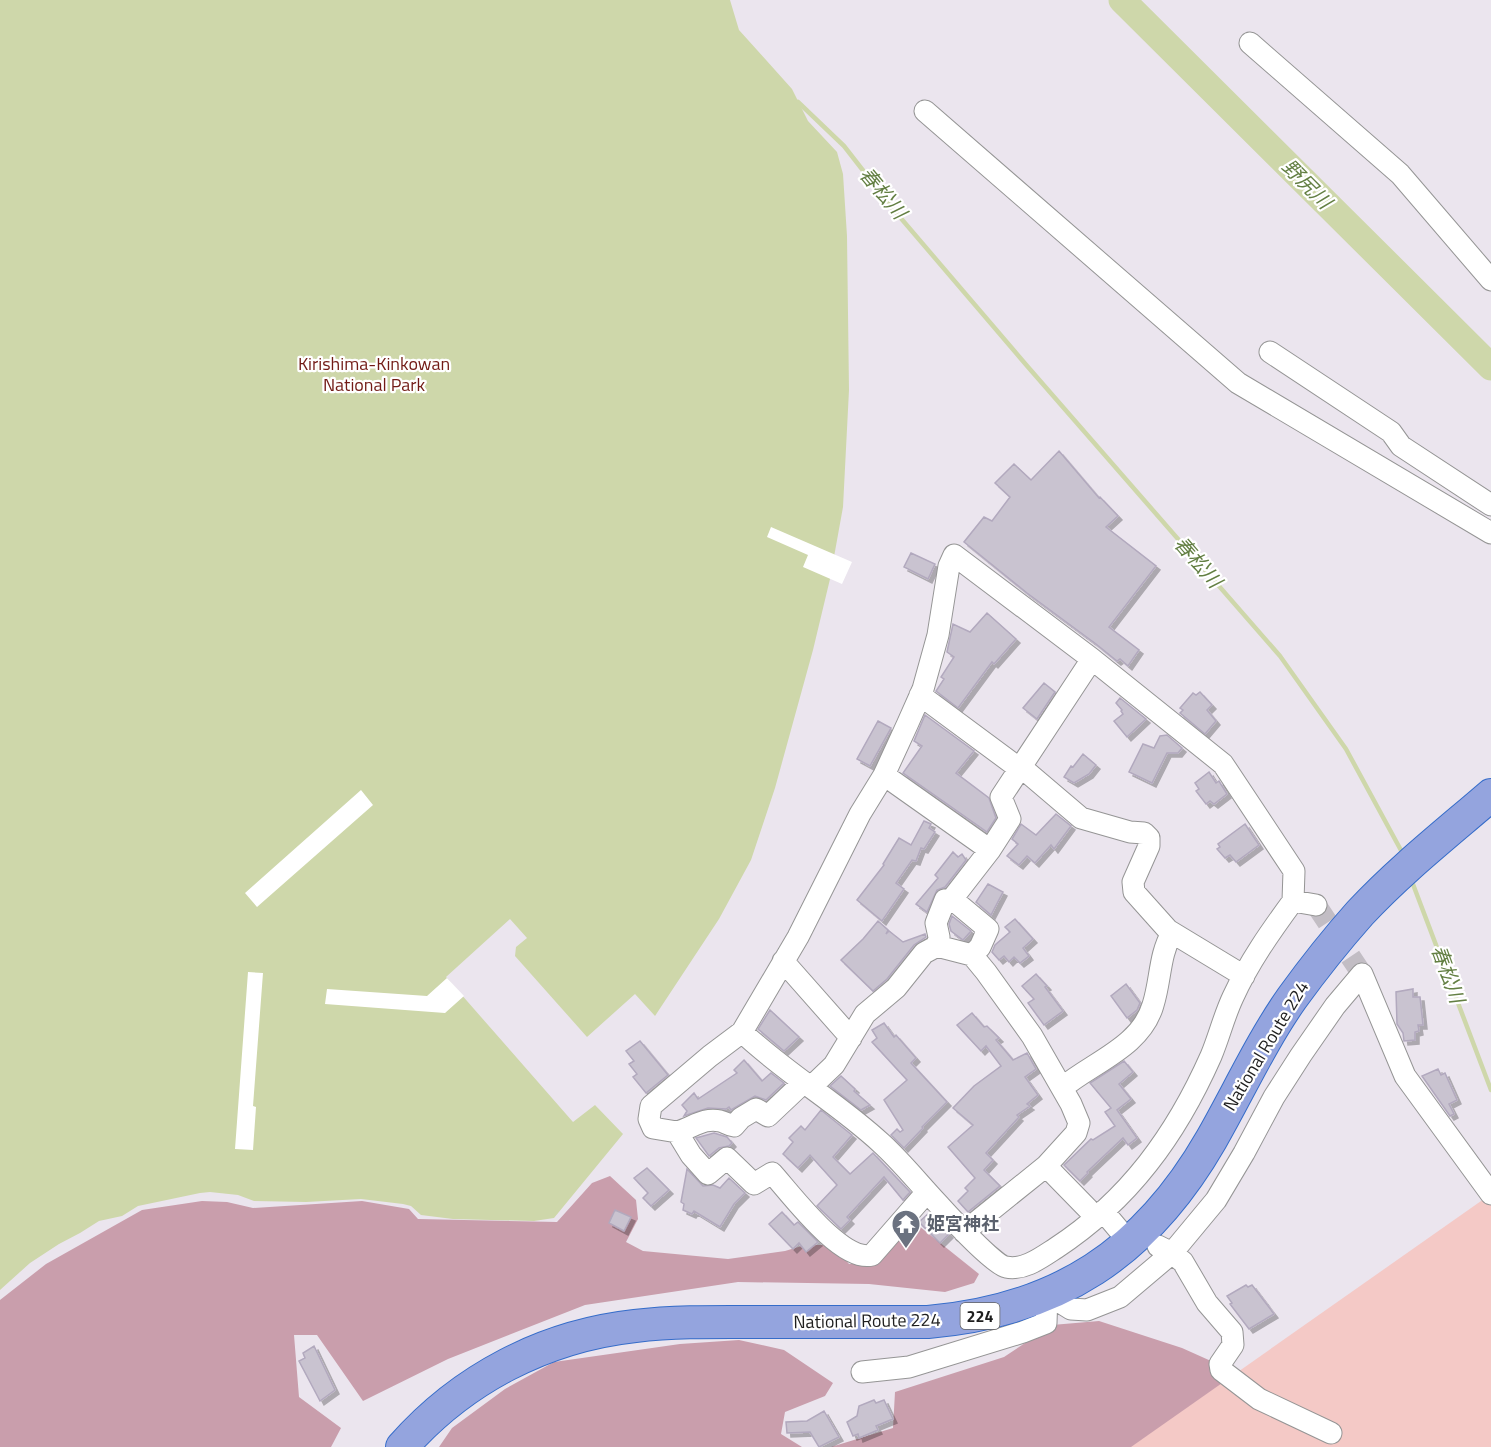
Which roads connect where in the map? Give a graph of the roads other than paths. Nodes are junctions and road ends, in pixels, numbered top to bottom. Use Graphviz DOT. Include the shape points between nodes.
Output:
graph roads {
  1 [pos="1250,43"];
  2 [pos="925,111"];
  3 [pos="1491,280"];
  4 [pos="1270,352"];
  5 [pos="1491,505"];
  6 [pos="1491,533"];
  7 [pos="1092,659"];
  8 [pos="920,695"];
  9 [pos="1020,768"];
  10 [pos="884,775"];
  11 [pos="1491,795"];
  12 [pos="990,850"];
  13 [pos="952,899"];
  14 [pos="1293,901"];
  15 [pos="1316,905"];
  16 [pos="1173,933"];
  17 [pos="937,946"];
  18 [pos="972,955"];
  19 [pos="783,961"];
  20 [pos="1244,976"];
  21 [pos="742,1032"];
  22 [pos="850,1038"];
  23 [pos="807,1084"];
  24 [pos="1062,1088"];
  25 [pos="677,1132"];
  26 [pos="1046,1167"];
  27 [pos="927,1192"];
  28 [pos="1491,1194"];
  29 [pos="1096,1210"];
  30 [pos="964,1232"];
  31 [pos="1154,1248"];
  32 [pos="1047,1294"];
  33 [pos="862,1372"];
  34 [pos="1331,1433"];
  35 [pos="402,1447"];
  1 -- 3 [label="street" via="1400,174"];
  2 -- 6 [label="street" via="1239,382"];
  4 -- 5 [label="street"];
  7 -- 8 [label="street" via="954,555 938,635"];
  7 -- 9 [label="street"];
  7 -- 14 [label="street" via="1223,764 1294,871"];
  8 -- 9 [label="street"];
  8 -- 10 [label="street"];
  9 -- 12 [label="street" via="1001,797 1010,819"];
  9 -- 16 [label="street" via="1081,818 1144,833 1149,838 1133,882 1134,892"];
  10 -- 12 [label="street"];
  10 -- 19 [label="street"];
  11 -- 31 [label="highway, National Route 224 / 224" via="1390,883 1326,952 1291,1000 1178,1191"];
  12 -- 13 [label="street"];
  13 -- 17 [label="street" via="945,900 936,923"];
  13 -- 18 [label="street" via="988,929"];
  14 -- 15 [label="street"];
  14 -- 20 [label="street"];
  16 -- 20 [label="street"];
  16 -- 24 [label="street" via="1164,946 1154,1004 1137,1035"];
  17 -- 18 [label="street"];
  17 -- 22 [label="street" via="924,953 896,988 865,1014"];
  18 -- 24 [label="street" via="1032,1036"];
  19 -- 21 [label="street"];
  19 -- 22 [label="street"];
  20 -- 29 [label="street" via="1211,1056 1165,1143 1145,1169"];
  21 -- 23 [label="street"];
  21 -- 25 [label="street" via="651,1106 649,1119 653,1128"];
  22 -- 23 [label="street" via="834,1065"];
  23 -- 25 [label="street" via="768,1116 756,1109 734,1126 712,1120"];
  23 -- 27 [label="street" via="882,1143"];
  24 -- 26 [label="street" via="1079,1123 1076,1133"];
  25 -- 27 [label="street" via="708,1174 727,1158 754,1185 772,1173 824,1231 851,1253 864,1257 872,1255"];
  26 -- 29 [label="street"];
  26 -- 30 [label="street"];
  27 -- 30 [label="street"];
  28 -- 31 [label="street" via="1405,1076 1362,974 1301,1055 1216,1200"];
  29 -- 30 [label="street" via="1071,1238 1023,1266 1005,1267"];
  29 -- 31 [label="street"];
  31 -- 32 [label="highway, National Route 224 / 224"];
  31 -- 32 [label="street" via="1120,1297 1087,1310 1071,1309"];
  31 -- 34 [label="street" via="1182,1262 1207,1303 1232,1332 1233,1346 1220,1364 1221,1370 1259,1399"];
  32 -- 33 [label="street" via="1046,1323 909,1367"];
  32 -- 35 [label="highway, National Route 224 / 224" via="1018,1306 955,1320 690,1322 599,1332 547,1346 480,1379 423,1423"];
}
